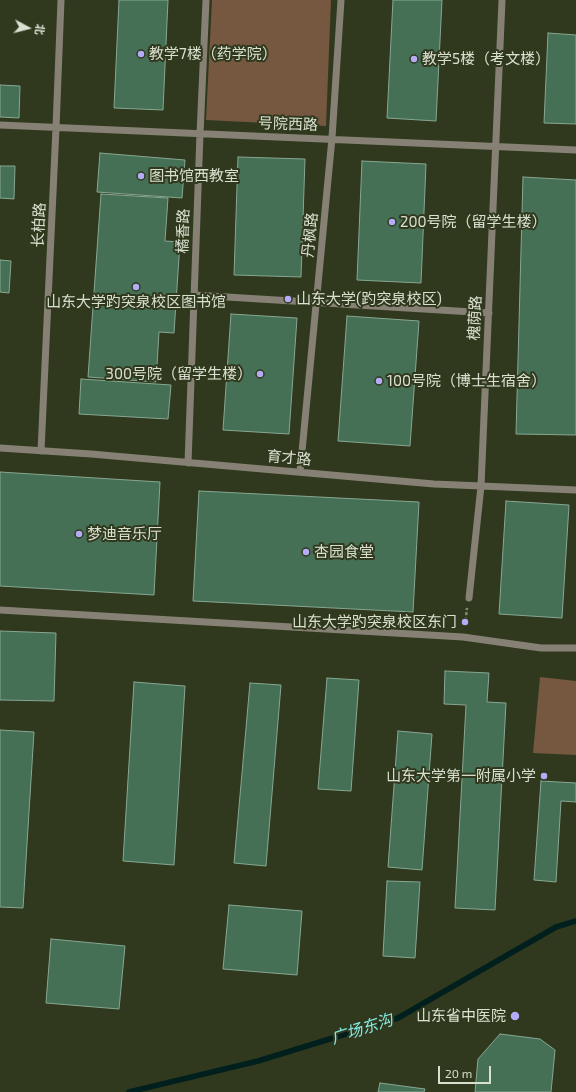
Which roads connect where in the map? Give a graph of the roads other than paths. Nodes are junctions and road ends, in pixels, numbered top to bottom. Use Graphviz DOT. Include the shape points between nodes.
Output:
graph roads {
  1 [pos="61,0"];
  2 [pos="206,0"];
  3 [pos="341,0"];
  4 [pos="502,0"];
  5 [pos="0,125"];
  6 [pos="56,128"];
  7 [pos="200,134"];
  8 [pos="332,138"];
  9 [pos="496,146"];
  10 [pos="576,150"];
  11 [pos="194,295"];
  12 [pos="316,302"];
  13 [pos="489,313"];
  14 [pos="0,448"];
  15 [pos="40,451"];
  16 [pos="188,463"];
  17 [pos="300,472"];
  18 [pos="481,486"];
  19 [pos="576,490"];
  20 [pos="468,598"];
  21 [pos="0,610"];
  22 [pos="576,648"];
  1 -- 6 [label="lane, 长柏路"];
  2 -- 7 [label="lane, 橘香路"];
  3 -- 8 [label="lane, 丹枫路"];
  4 -- 9 [label="lane, 槐荫路"];
  5 -- 6 [label="lane, 号院西路"];
  6 -- 7 [label="lane, 号院西路"];
  6 -- 15 [label="lane, 长柏路"];
  7 -- 8 [label="lane, 号院西路"];
  7 -- 11 [label="lane, 橘香路"];
  8 -- 9 [label="lane, 号院西路"];
  8 -- 12 [label="lane, 丹枫路"];
  9 -- 10 [label="lane, 号院西路"];
  9 -- 13 [label="lane, 槐荫路"];
  11 -- 12 [label="lane"];
  11 -- 16 [label="lane, 橘香路"];
  12 -- 13 [label="lane"];
  12 -- 17 [label="lane, 丹枫路"];
  13 -- 18 [label="lane, 槐荫路"];
  14 -- 15 [label="lane, 育才路"];
  15 -- 16 [label="lane, 育才路"];
  16 -- 17 [label="lane, 育才路"];
  17 -- 18 [label="lane, 育才路"];
  18 -- 19 [label="lane, 育才路"];
  18 -- 20 [label="lane, 槐荫路"];
  21 -- 22 [label="lane" via="463,637 541,648"];
}
